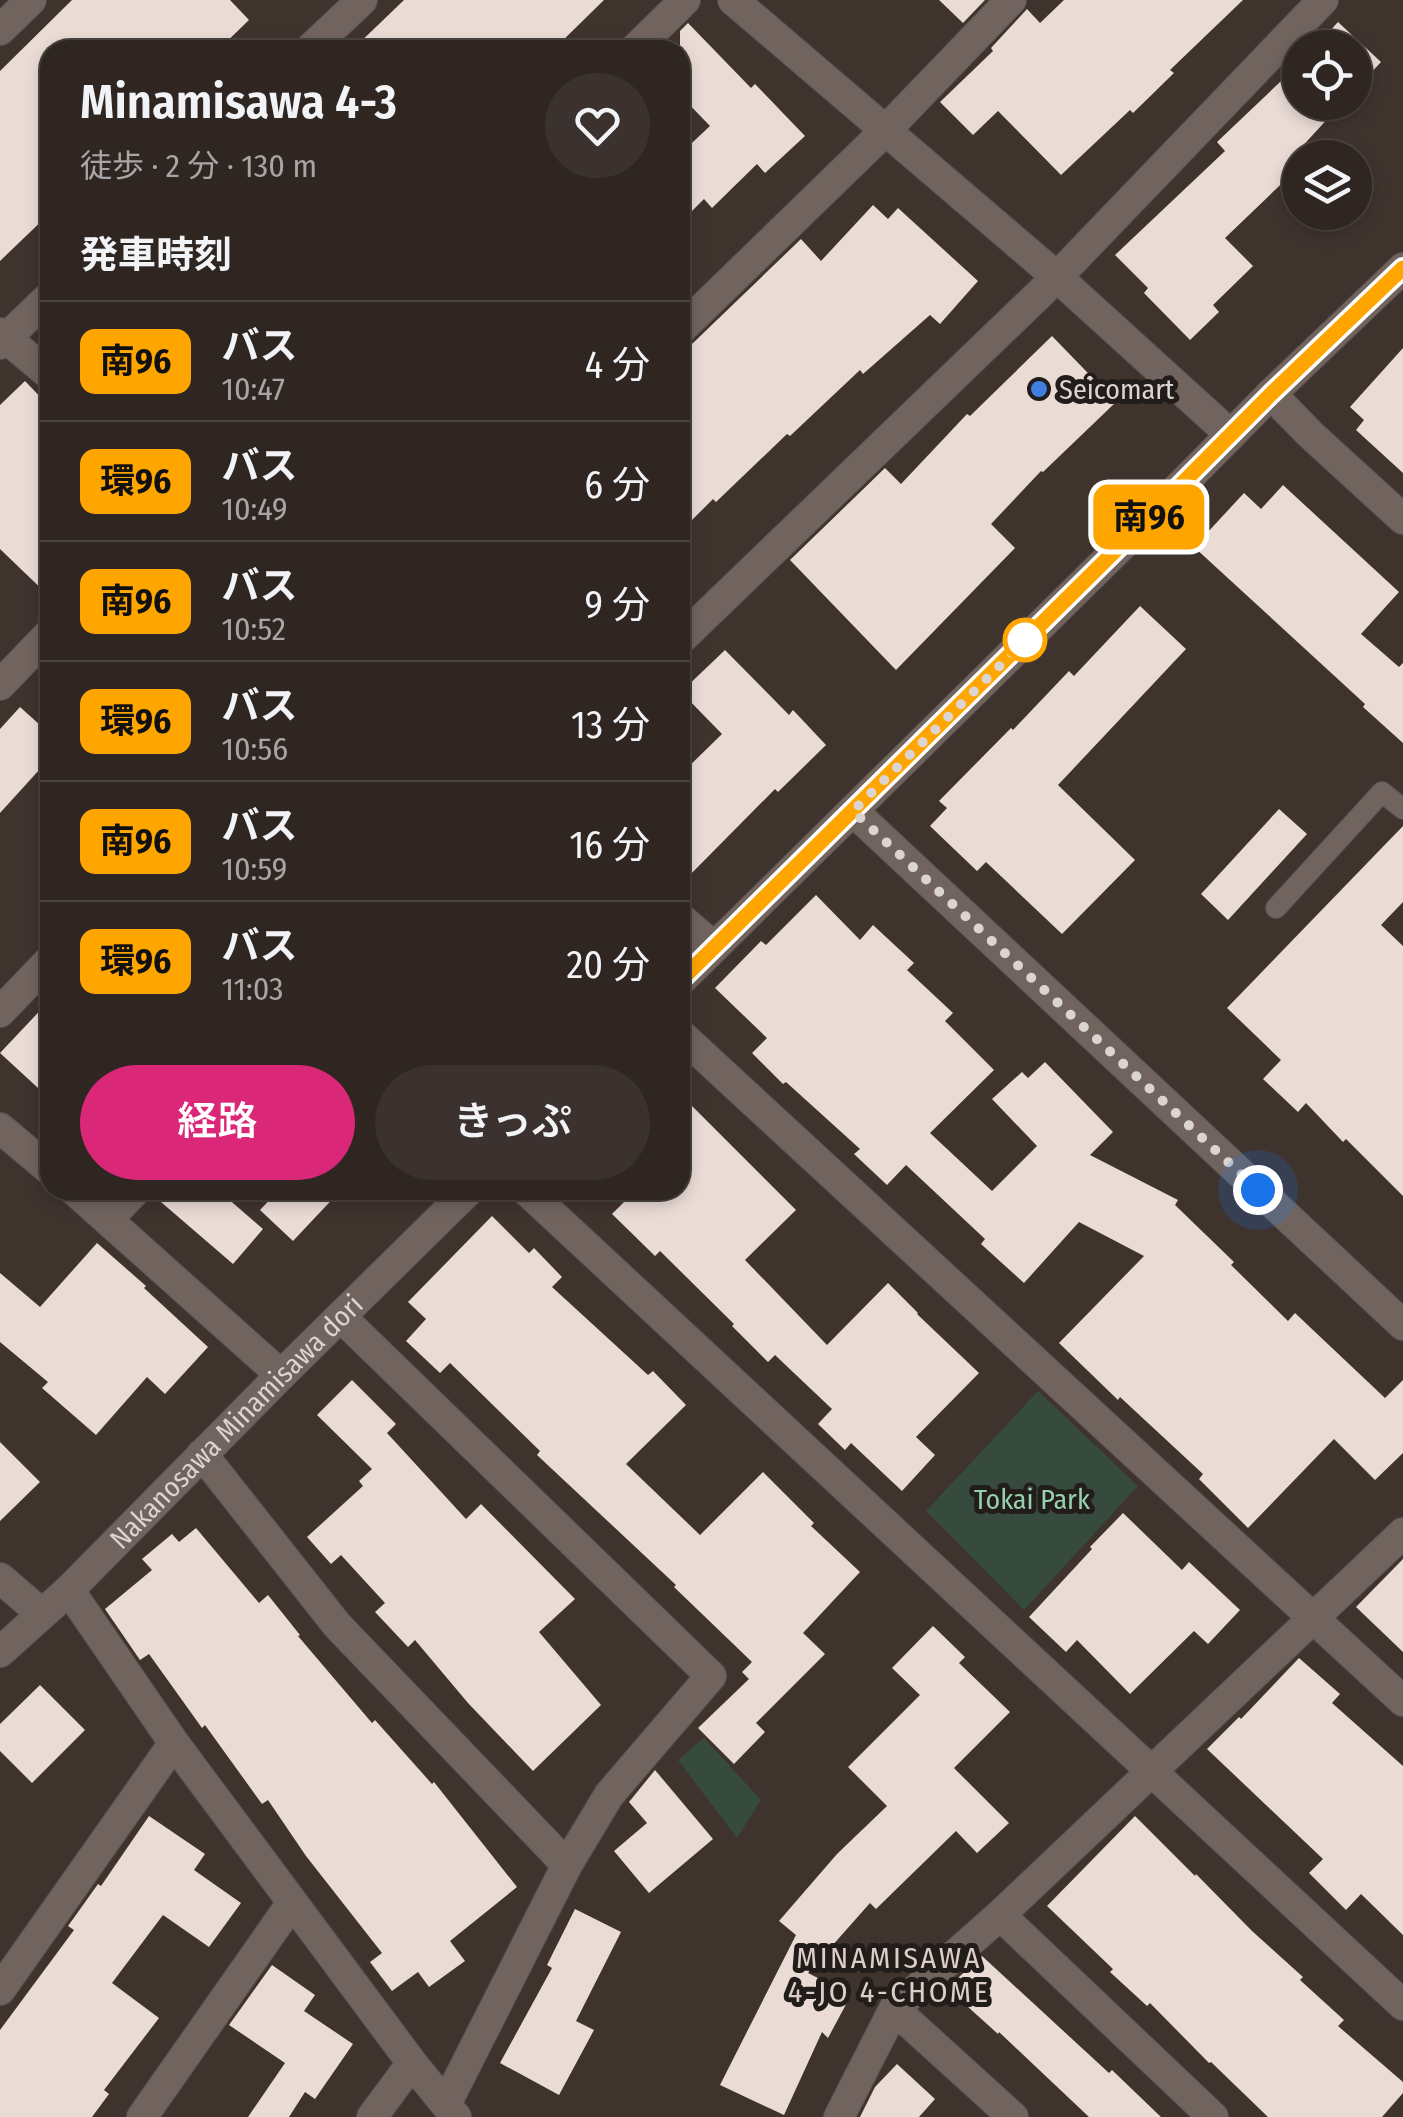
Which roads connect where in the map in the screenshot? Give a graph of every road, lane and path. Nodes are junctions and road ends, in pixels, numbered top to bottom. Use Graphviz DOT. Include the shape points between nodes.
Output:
graph roads {
  1 [pos="31,0"];
  2 [pos="362,0"];
  3 [pos="685,0"];
  4 [pos="733,0"];
  5 [pos="1011,0"];
  6 [pos="1323,0"];
  7 [pos="0,30"];
  8 [pos="320,40"];
  9 [pos="644,40"];
  10 [pos="886,130"];
  11 [pos="1403,268"];
  12 [pos="1057,277"];
  13 [pos="40,305"];
  14 [pos="690,320"];
  15 [pos="2,338"];
  16 [pos="40,368"];
  17 [pos="1271,394"];
  18 [pos="1231,435"];
  19 [pos="1403,519"];
  20 [pos="690,630"];
  21 [pos="40,643"];
  22 [pos="0,685"];
  23 [pos="1403,809"];
  24 [pos="853,811"];
  25 [pos="1276,908"];
  26 [pos="690,927"];
  27 [pos="714,947"];
  28 [pos="40,970"];
  29 [pos="690,971"];
  30 [pos="0,1012"];
  31 [pos="690,1043"];
  32 [pos="0,1128"];
  33 [pos="40,1162"];
  34 [pos="86,1200"];
  35 [pos="126,1200"];
  36 [pos="459,1200"];
  37 [pos="537,1200"];
  38 [pos="108,1219"];
  39 [pos="341,1317"];
  40 [pos="1403,1325"];
  41 [pos="281,1375"];
  42 [pos="202,1454"];
  43 [pos="1403,1533"];
  44 [pos="0,1578"];
  45 [pos="69,1590"];
  46 [pos="42,1614"];
  47 [pos="1314,1618"];
  48 [pos="0,1652"];
  49 [pos="1403,1701"];
  50 [pos="174,1743"];
  51 [pos="1153,1771"];
  52 [pos="567,1865"];
  53 [pos="292,1903"];
  54 [pos="1000,1915"];
  55 [pos="0,1990"];
  56 [pos="1403,2005"];
  57 [pos="894,2009"];
  58 [pos="412,2062"];
  59 [pos="450,2110"];
  60 [pos="142,2117"];
  61 [pos="372,2117"];
  62 [pos="839,2117"];
  63 [pos="1013,2117"];
  64 [pos="1213,2117"];
  1 -- 7 [label="street"];
  2 -- 8 [label="street"];
  3 -- 9 [label="street"];
  4 -- 10 [label="street"];
  5 -- 10 [label="street"];
  6 -- 12 [label="street"];
  10 -- 12 [label="street"];
  10 -- 14 [label="street"];
  11 -- 17 [label="street"];
  12 -- 18 [label="street"];
  12 -- 20 [label="street"];
  13 -- 15 [label="street"];
  15 -- 16 [label="street"];
  17 -- 18 [label="street"];
  17 -- 19 [label="street"];
  18 -- 24 [label="street"];
  21 -- 22 [label="street"];
  23 -- 25 [label="lane" via="1382,792"];
  24 -- 27 [label="street"];
  24 -- 40 [label="street"];
  26 -- 27 [label="street"];
  27 -- 29 [label="street"];
  28 -- 30 [label="street"];
  31 -- 47 [label="street"];
  32 -- 33 [label="street"];
  34 -- 38 [label="street"];
  35 -- 38 [label="street"];
  36 -- 39 [label="street, Nakanosawa Minamisawa dori"];
  37 -- 51 [label="street"];
  38 -- 41 [label="street"];
  39 -- 41 [label="street, Nakanosawa Minamisawa dori"];
  39 -- 52 [label="street" via="711,1676 609,1796"];
  41 -- 42 [label="street, Nakanosawa Minamisawa dori"];
  42 -- 45 [label="street, Nakanosawa Minamisawa dori"];
  42 -- 52 [label="street" via="336,1625"];
  43 -- 47 [label="street"];
  44 -- 46 [label="street"];
  45 -- 46 [label="street, Nakanosawa Minamisawa dori"];
  45 -- 50 [label="street"];
  46 -- 48 [label="street, Nakanosawa Minamisawa dori"];
  47 -- 49 [label="street"];
  47 -- 51 [label="street"];
  50 -- 53 [label="street"];
  50 -- 55 [label="street"];
  51 -- 54 [label="street"];
  51 -- 56 [label="street"];
  52 -- 59 [label="street"];
  53 -- 58 [label="street"];
  53 -- 60 [label="street"];
  54 -- 57 [label="street"];
  54 -- 64 [label="street"];
  57 -- 62 [label="street"];
  57 -- 63 [label="street"];
  58 -- 59 [label="street"];
  58 -- 61 [label="street"];
}
